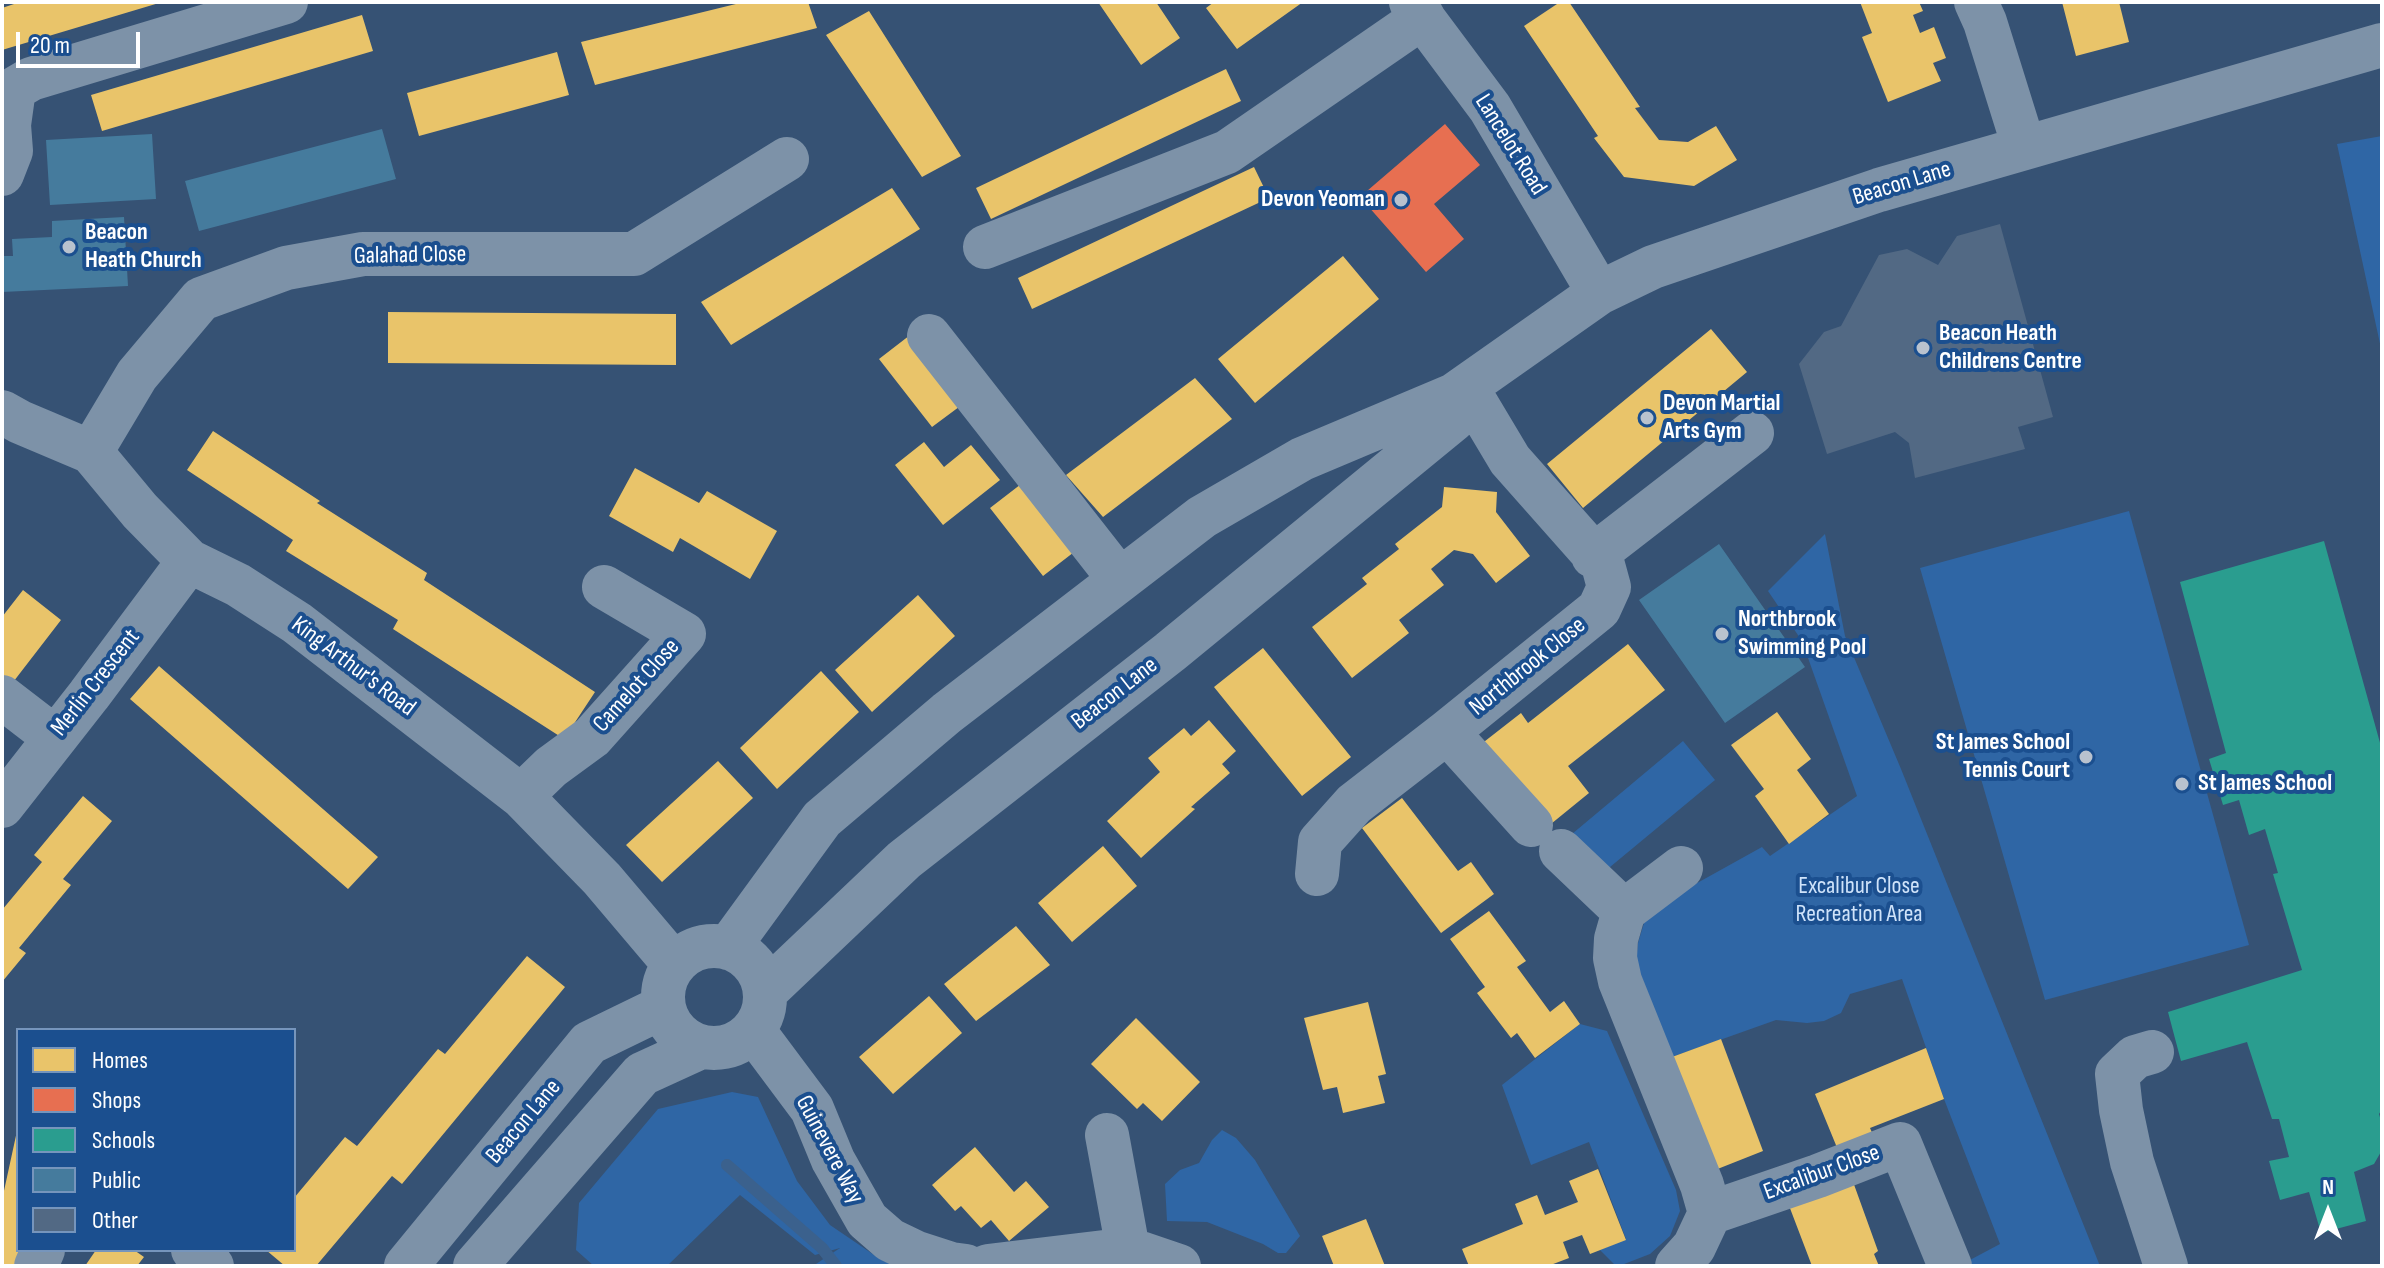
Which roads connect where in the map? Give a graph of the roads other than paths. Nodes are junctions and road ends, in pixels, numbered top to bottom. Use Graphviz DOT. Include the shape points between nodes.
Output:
graph roads {
  1 [pos="286,2"];
  2 [pos="1976,2"];
  3 [pos="1417,10"];
  4 [pos="2382,45"];
  5 [pos="2024,147"];
  6 [pos="787,159"];
  7 [pos="2,174"];
  8 [pos="985,247"];
  9 [pos="1599,293"];
  10 [pos="929,336"];
  11 [pos="1461,392"];
  12 [pos="2,412"];
  13 [pos="1752,433"];
  14 [pos="91,452"];
  15 [pos="1593,556"];
  16 [pos="189,561"];
  17 [pos="1120,580"];
  18 [pos="604,587"];
  19 [pos="2,697"];
  20 [pos="1447,732"];
  21 [pos="54,737"];
  22 [pos="521,796"];
  23 [pos="2,806"];
  24 [pos="1681,868"];
  25 [pos="1317,874"];
  26 [pos="1624,911"];
  27 [pos="728,948"];
  28 [pos="674,964"];
  29 [pos="663,1007"];
  30 [pos="759,1011"];
  31 [pos="701,1047"];
  32 [pos="2152,1052"];
  33 [pos="1107,1135"];
  34 [pos="1710,1213"];
  35 [pos="195,1252"];
  36 [pos="429,1257"];
  37 [pos="1130,1258"];
  38 [pos="212,1266"];
  39 [pos="475,1266"];
  40 [pos="966,1266"];
  41 [pos="988,1266"];
  42 [pos="1179,1266"];
  43 [pos="1677,1266"];
  44 [pos="1950,1266"];
  45 [pos="2166,1266"];
  1 -- 7 [label="street" via="31,79 14,89 11,151"];
  2 -- 5 [label="street"];
  3 -- 8 [label="street" via="1227,152"];
  3 -- 9 [label="street, Lancelot Road" via="1490,108"];
  4 -- 5 [label="street, Beacon Lane"];
  5 -- 9 [label="street, Beacon Lane" via="1703,248"];
  6 -- 14 [label="street, Galahad Close" via="634,254 363,254 286,268 201,299 137,375"];
  9 -- 11 [label="street, Beacon Lane"];
  10 -- 17 [label="street"];
  11 -- 15 [label="street, Northbrook Close" via="1510,460"];
  11 -- 17 [label="street, Beacon Lane" via="1302,459 1202,517"];
  11 -- 30 [label="street, Beacon Lane" via="1453,420 1170,652 904,860"];
  12 -- 14 [label="street, King Arthur's Road"];
  13 -- 15 [label="street"];
  14 -- 16 [label="street, King Arthur's Road"];
  15 -- 20 [label="street, Northbrook Close" via="1603,565 1609,587 1599,609"];
  16 -- 21 [label="street, Merlin Crescent"];
  16 -- 22 [label="street, King Arthur's Road" via="297,623"];
  17 -- 27 [label="street, Beacon Lane" via="947,713 822,819"];
  18 -- 22 [label="street, Camelot Close" via="684,634 592,737"];
  19 -- 21 [label="street"];
  20 -- 25 [label="street, Northbrook Close" via="1354,804 1320,842"];
  20 -- 26 [label="street, Northbrook Close" via="1546,838"];
  21 -- 23 [label="street, Merlin Crescent"];
  22 -- 28 [label="street, King Arthur's Road" via="602,879"];
  24 -- 26 [label="street"];
  26 -- 34 [label="street" via="1616,939 1620,981"];
  27 -- 28 [label="street" via="698,948"];
  27 -- 30 [label="street" via="742,954 761,977"];
  28 -- 29 [label="street" via="662,992"];
  29 -- 31 [label="street" via="676,1033"];
  29 -- 36 [label="street, Beacon Lane" via="589,1043"];
  30 -- 31 [label="street" via="742,1040 715,1049"];
  30 -- 40 [label="street, Guinevere Way" via="867,1220 890,1240 917,1253"];
  31 -- 39 [label="street" via="642,1074"];
  32 -- 45 [label="street" via="2135,1057 2117,1074 2132,1162"];
  33 -- 37 [label="street"];
  34 -- 43 [label="street" via="1694,1247"];
  34 -- 44 [label="street, Excalibur Close" via="1900,1144"];
  35 -- 38 [label="street"];
  37 -- 41 [label="street"];
  37 -- 42 [label="street"];
}
